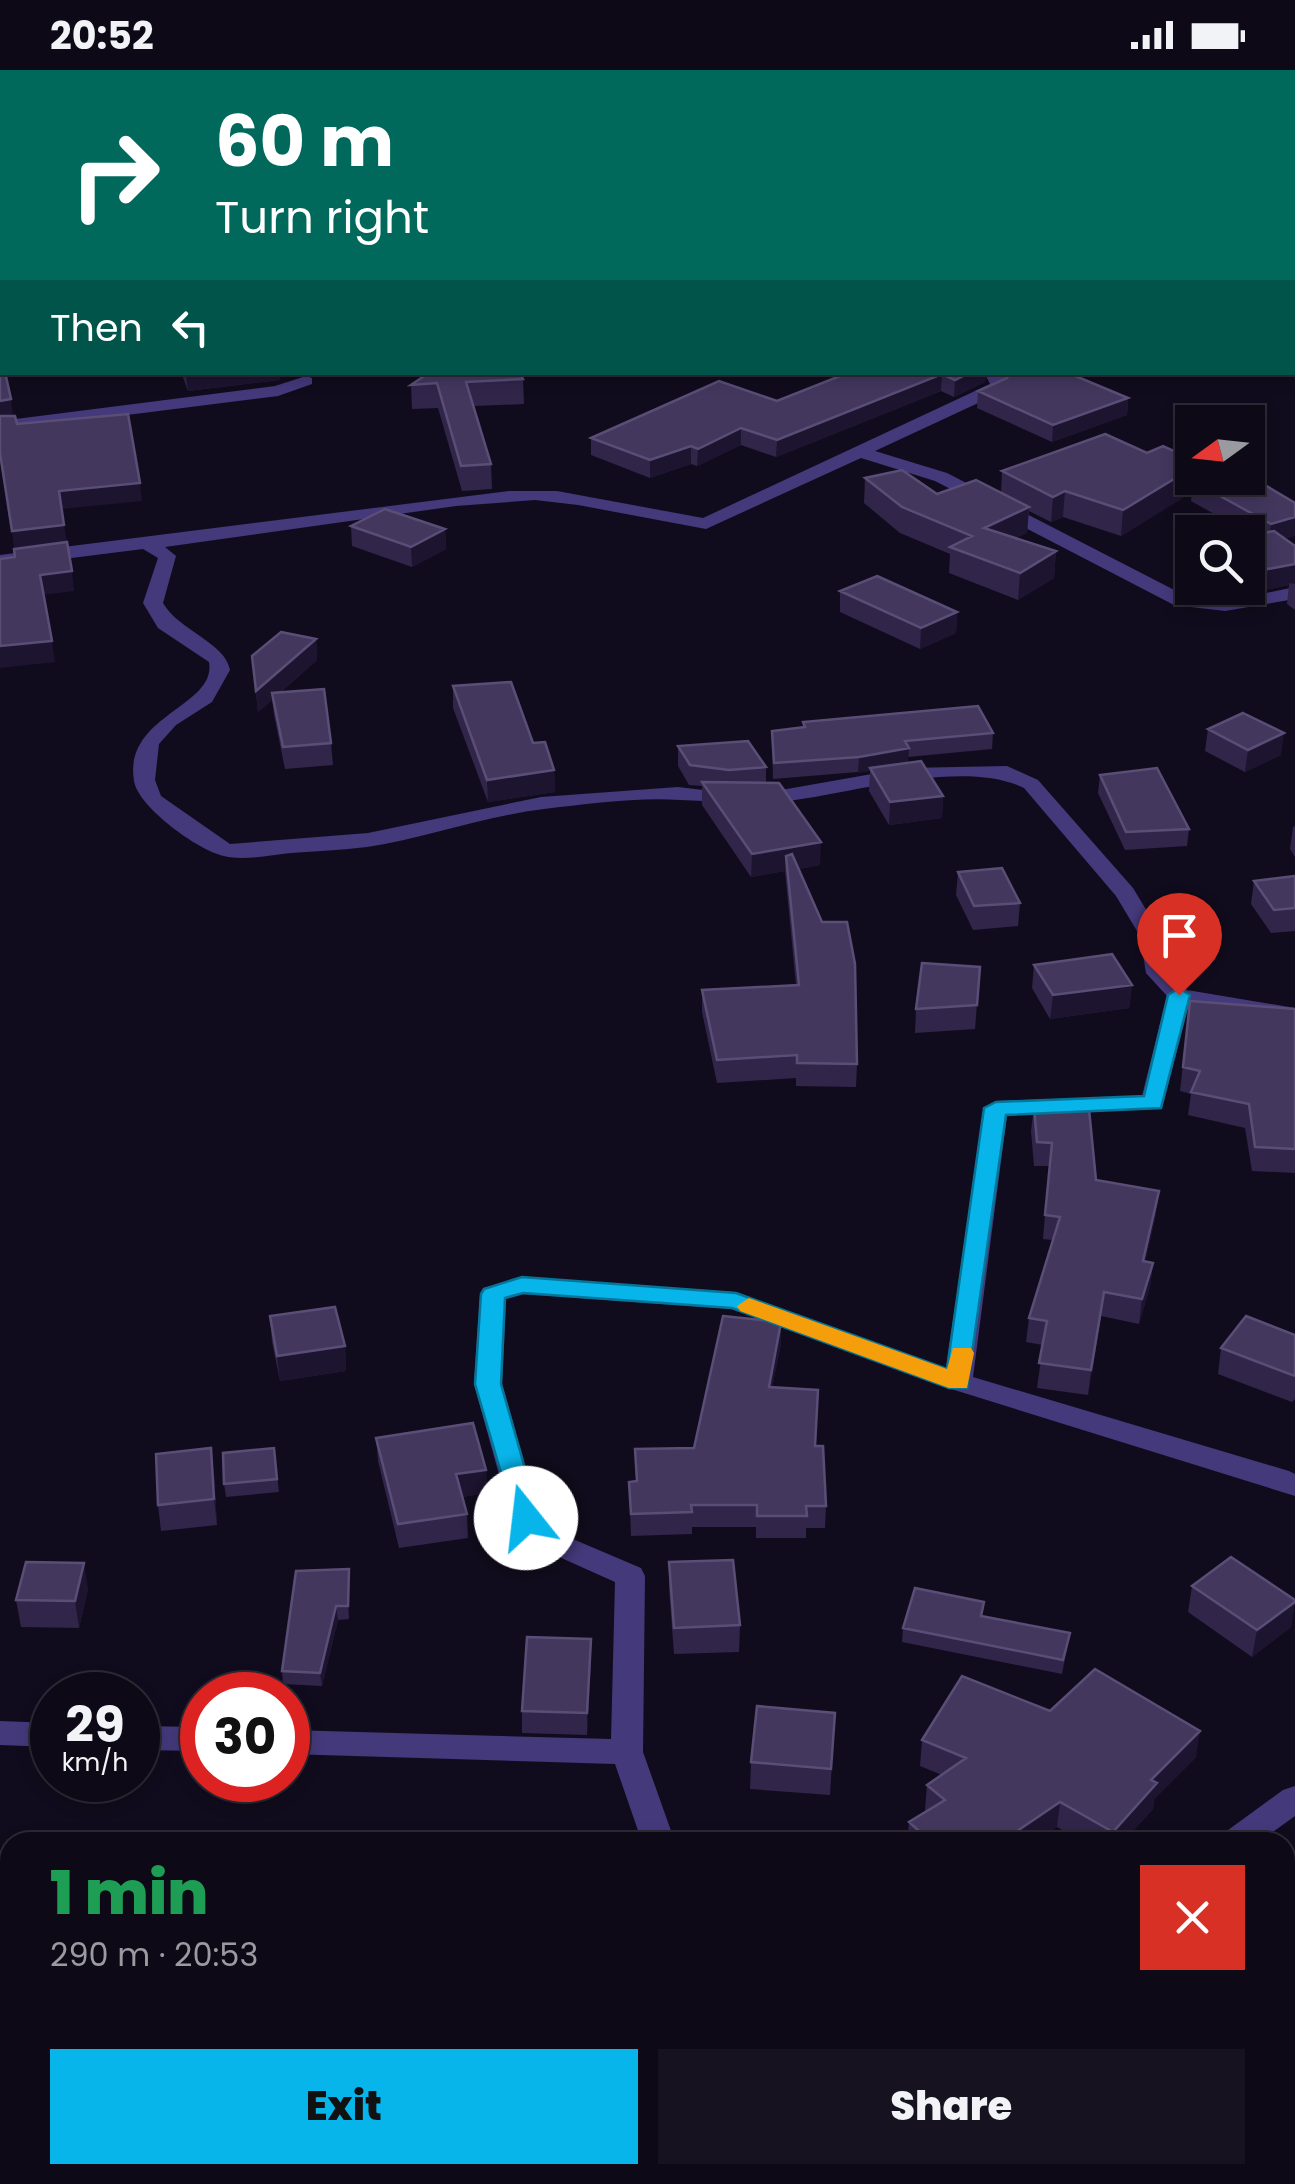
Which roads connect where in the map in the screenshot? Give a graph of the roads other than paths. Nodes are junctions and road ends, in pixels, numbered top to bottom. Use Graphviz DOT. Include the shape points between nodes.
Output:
graph roads {
  1 [pos="995,375"];
  2 [pos="306,381"];
  3 [pos="0,426"];
  4 [pos="860,452"];
  5 [pos="150,546"];
  6 [pos="0,561"];
  7 [pos="1295,594"];
  8 [pos="1179,995"];
  9 [pos="1295,1015"];
  10 [pos="958,1382"];
  11 [pos="1295,1486"];
  12 [pos="0,1733"];
  13 [pos="30,1734"];
  14 [pos="310,1743"];
  15 [pos="627,1752"];
  16 [pos="1295,1799"];
  17 [pos="655,1832"];
  18 [pos="1250,1832"];
  1 -- 4 [label="street" via="998,388"];
  2 -- 3 [label="street" via="278,391"];
  4 -- 5 [label="street" via="706,524 534,495"];
  4 -- 7 [label="street" via="941,477 1180,601 1251,606"];
  5 -- 6 [label="street"];
  5 -- 8 [label="street" via="166,556 152,603 158,617 210,649 220,670 205,698 149,743 144,780 152,799 212,845 228,851 368,840 541,803 678,793 729,799 906,774 1006,772 1030,784 1125,893 1152,936 1158,974"];
  8 -- 9 [label="street"];
  8 -- 10 [label="street" via="1153,1103 996,1108"];
  10 -- 11 [label="street"];
  10 -- 15 [label="street" via="736,1301 522,1285 493,1294 488,1384 526,1518 550,1540 630,1576"];
  12 -- 13 [label="street"];
  14 -- 15 [label="street"];
  15 -- 17 [label="street"];
  16 -- 18 [label="street"];
}
